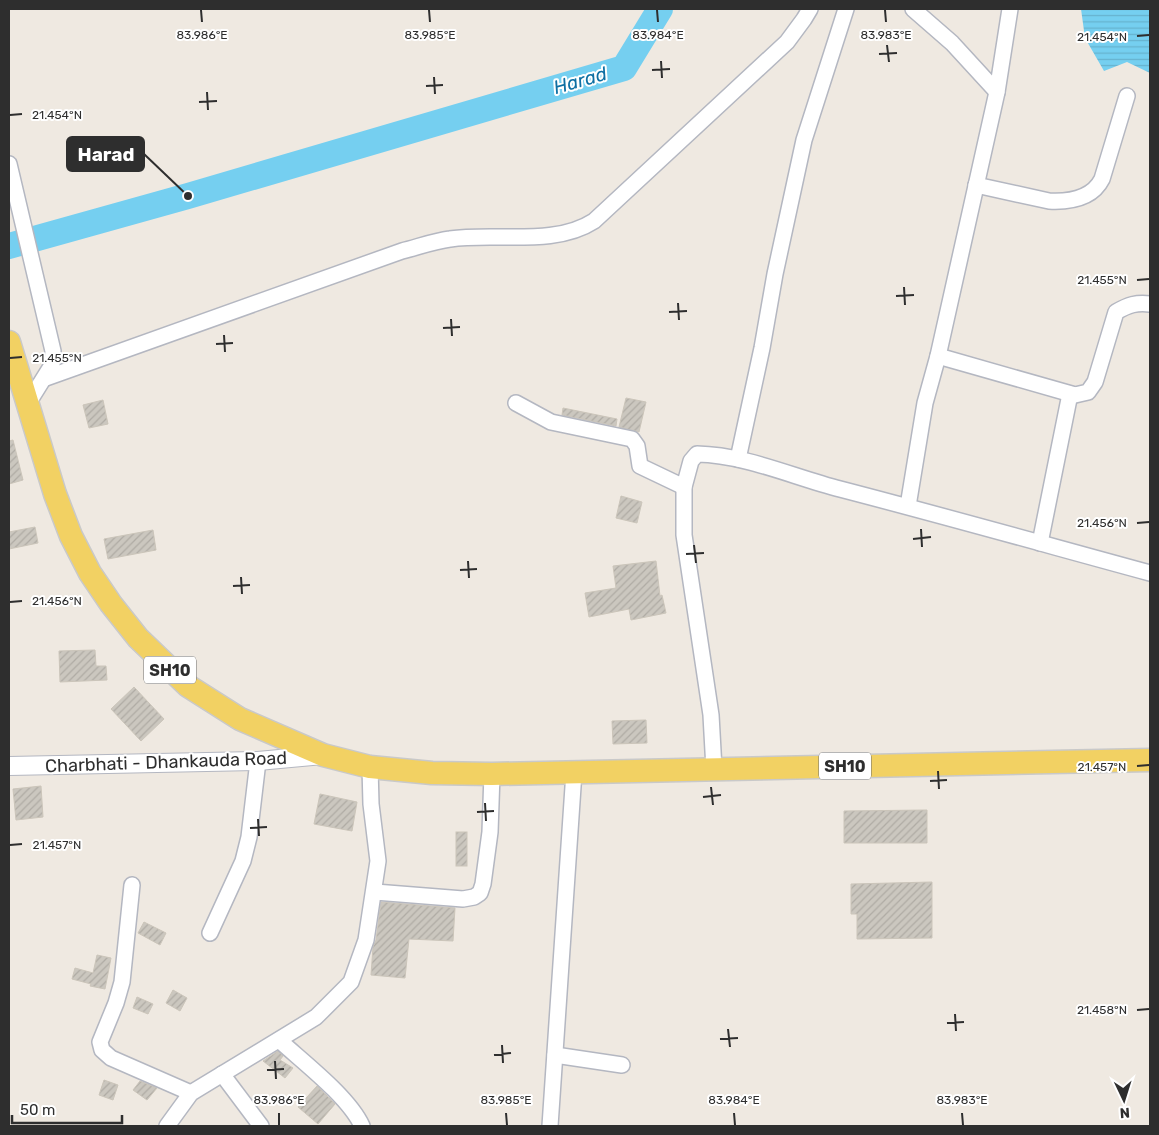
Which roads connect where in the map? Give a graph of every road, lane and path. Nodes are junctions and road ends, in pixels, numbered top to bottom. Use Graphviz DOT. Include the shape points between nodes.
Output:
graph roads {
  1 [pos="810,9"];
  2 [pos="846,9"];
  3 [pos="913,9"];
  4 [pos="1010,9"];
  5 [pos="997,92"];
  6 [pos="1127,96"];
  7 [pos="9,164"];
  8 [pos="976,185"];
  9 [pos="1150,304"];
  10 [pos="10,348"];
  11 [pos="938,356"];
  12 [pos="46,378"];
  13 [pos="1070,394"];
  14 [pos="516,403"];
  15 [pos="27,405"];
  16 [pos="738,459"];
  17 [pos="684,487"];
  18 [pos="908,506"];
  19 [pos="1040,543"];
  20 [pos="1150,573"];
  21 [pos="323,755"];
  22 [pos="1150,760"];
  23 [pos="258,761"];
  24 [pos="9,766"];
  25 [pos="370,767"];
  26 [pos="714,769"];
  27 [pos="574,772"];
  28 [pos="498,774"];
  29 [pos="132,885"];
  30 [pos="374,892"];
  31 [pos="210,932"];
  32 [pos="279,1040"];
  33 [pos="555,1055"];
  34 [pos="622,1065"];
  35 [pos="222,1074"];
  36 [pos="191,1092"];
  37 [pos="167,1126"];
  38 [pos="261,1126"];
  39 [pos="362,1126"];
  40 [pos="550,1126"];
  1 -- 12 [label="street" via="787,42 583,228 537,236 450,238 402,251"];
  2 -- 16 [label="street" via="804,140"];
  3 -- 5 [label="street" via="952,43"];
  4 -- 5 [label="street"];
  5 -- 8 [label="street"];
  6 -- 8 [label="street" via="1102,179 1097,188 1087,195 1067,201 1049,201"];
  7 -- 12 [label="street" via="54,351"];
  8 -- 11 [label="street"];
  9 -- 13 [label="street" via="1129,305 1116,312 1095,382 1088,392"];
  10 -- 15 [label="main road, SH10"];
  11 -- 13 [label="street"];
  11 -- 18 [label="street" via="925,403"];
  12 -- 15 [label="street"];
  13 -- 19 [label="street"];
  14 -- 17 [label="street" via="551,422 632,439 637,446 640,466"];
  15 -- 21 [label="main road, SH10" via="71,536 100,589 138,638 188,686 240,719"];
  16 -- 17 [label="street" via="697,454 691,461"];
  16 -- 18 [label="street"];
  17 -- 26 [label="street" via="684,535 711,715"];
  18 -- 19 [label="street"];
  19 -- 20 [label="street"];
  21 -- 23 [label="street, Charbhati - Dhankauda Road"];
  21 -- 25 [label="main road, SH10"];
  22 -- 26 [label="main road, SH10"];
  23 -- 24 [label="street, Charbhati - Dhankauda Road"];
  23 -- 31 [label="street" via="243,861"];
  25 -- 28 [label="main road, SH10" via="432,773"];
  25 -- 30 [label="street" via="378,861"];
  26 -- 27 [label="main road, SH10"];
  27 -- 28 [label="main road, SH10"];
  27 -- 33 [label="street"];
  28 -- 30 [label="street" via="480,893 463,899"];
  29 -- 36 [label="street" via="122,982 100,1042 102,1050 111,1058"];
  30 -- 32 [label="street" via="366,940 351,982 316,1017"];
  32 -- 35 [label="street"];
  32 -- 39 [label="street" via="343,1098"];
  33 -- 34 [label="street"];
  33 -- 40 [label="street"];
  35 -- 36 [label="street"];
  35 -- 38 [label="street"];
  36 -- 37 [label="street"];
}
